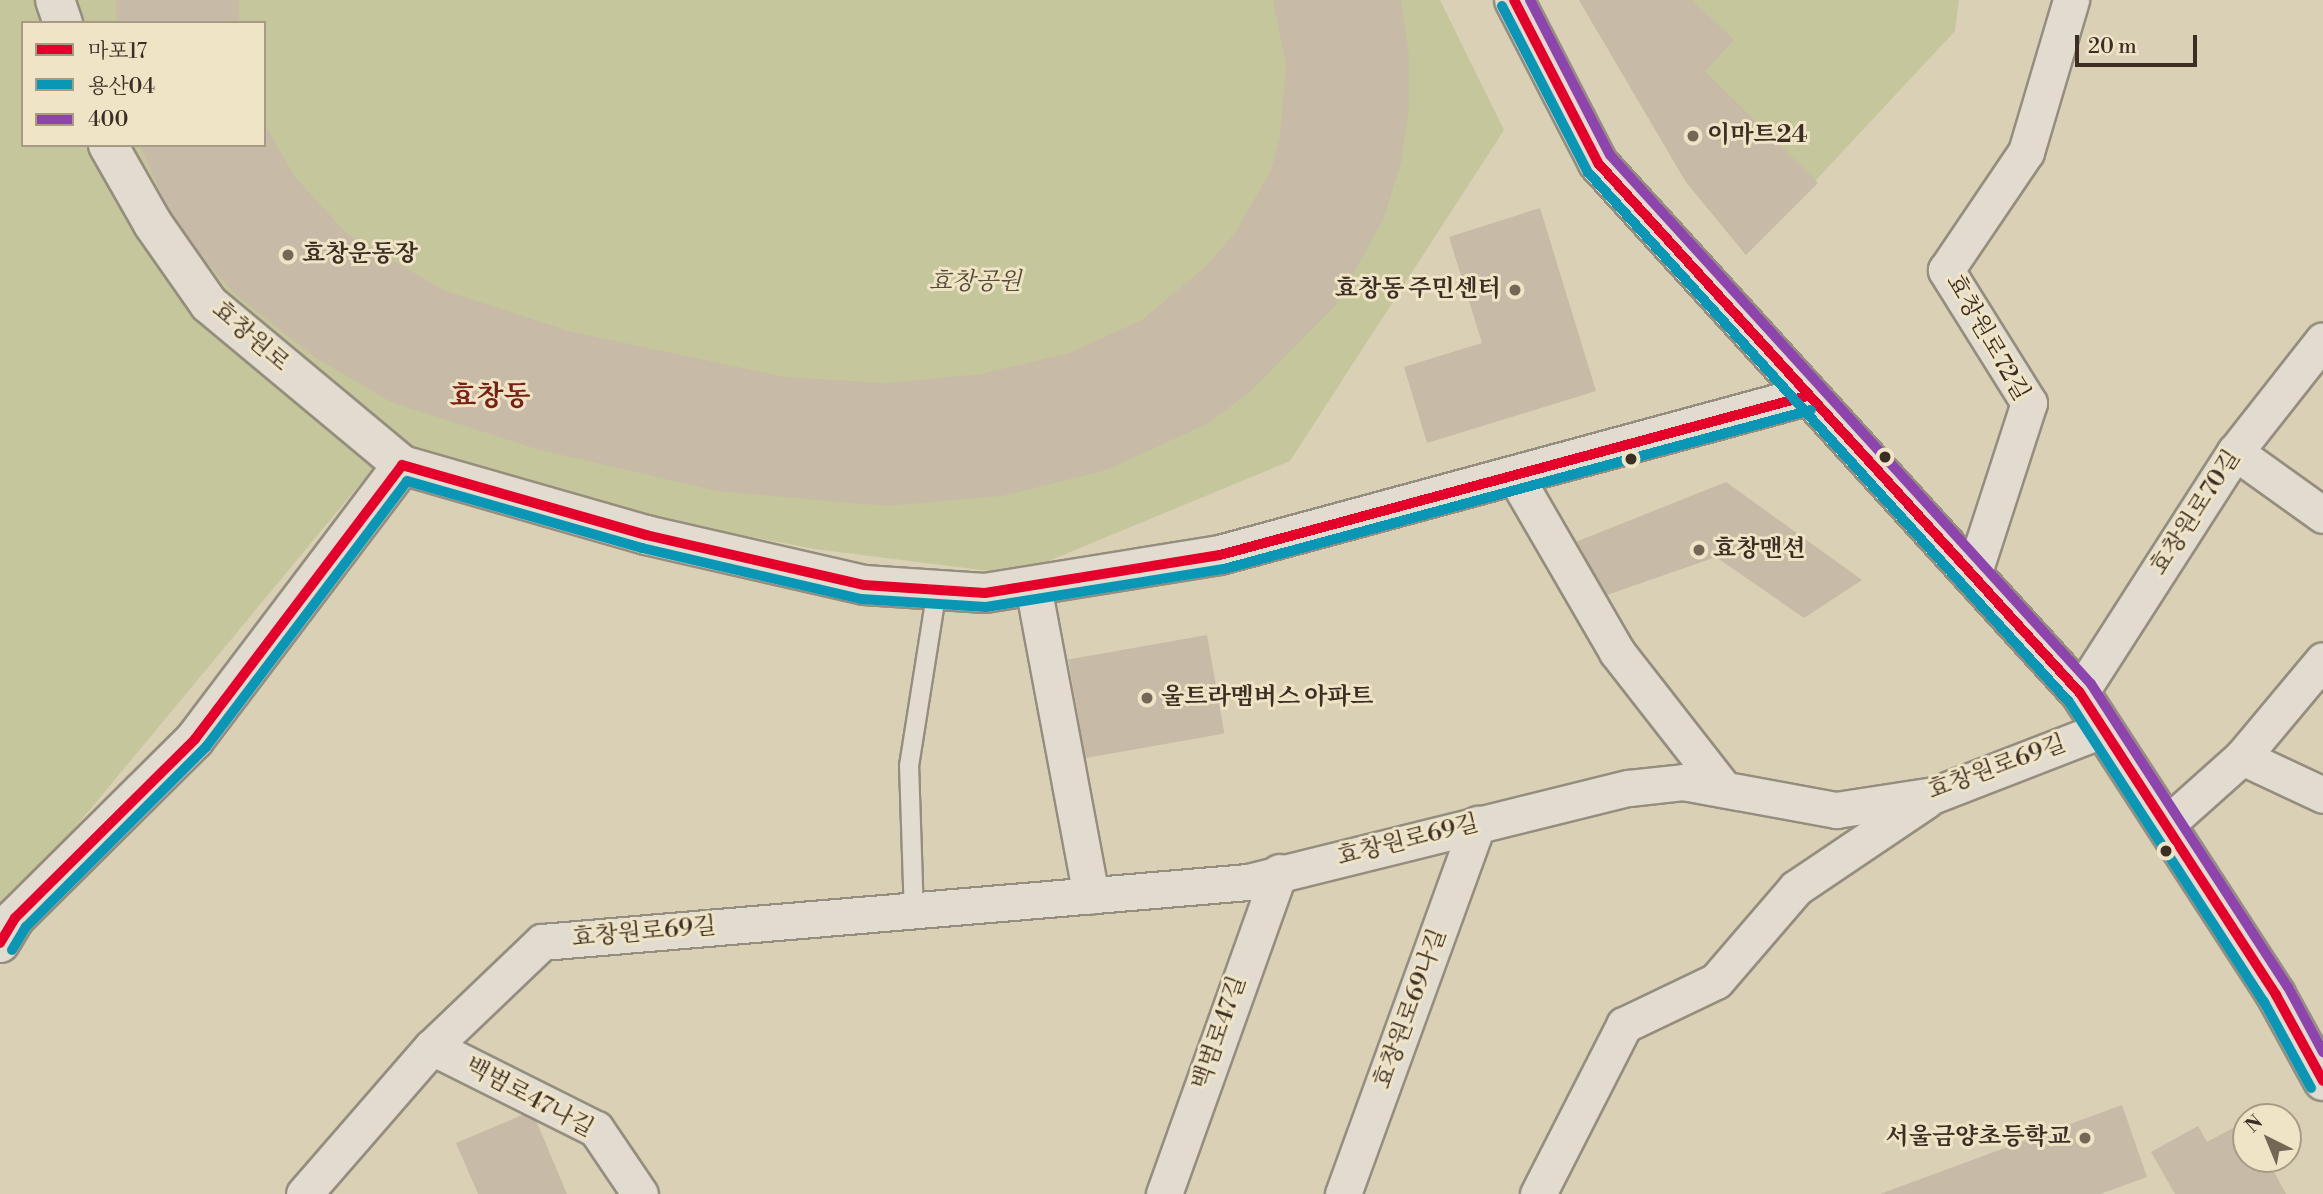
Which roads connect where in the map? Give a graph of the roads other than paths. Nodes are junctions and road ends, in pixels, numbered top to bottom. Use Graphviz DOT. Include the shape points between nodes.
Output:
graph roads {
  1 [pos="55,0"];
  2 [pos="1514,0"];
  3 [pos="2070,0"];
  4 [pos="62,21"];
  5 [pos="109,147"];
  6 [pos="2323,340"];
  7 [pos="1807,396"];
  8 [pos="2235,452"];
  9 [pos="402,465"];
  10 [pos="1515,476"];
  11 [pos="2323,515"];
  12 [pos="1974,572"];
  13 [pos="1033,586"];
  14 [pos="937,590"];
  15 [pos="2323,660"];
  16 [pos="2080,693"];
  17 [pos="2104,729"];
  18 [pos="2242,757"];
  19 [pos="1724,789"];
  20 [pos="1934,795"];
  21 [pos="2323,795"];
  22 [pos="1478,824"];
  23 [pos="2167,824"];
  24 [pos="1279,873"];
  25 [pos="1091,896"];
  26 [pos="914,915"];
  27 [pos="0,943"];
  28 [pos="432,1047"];
  29 [pos="2323,1082"];
  30 [pos="304,1194"];
  31 [pos="640,1194"];
  32 [pos="1164,1194"];
  33 [pos="1343,1194"];
  34 [pos="1538,1194"];
  1 -- 4 [label="street"];
  2 -- 7 [label="street" via="1598,163"];
  3 -- 12 [label="street, 효창원로72길" via="2026,152 1946,270 2029,403"];
  5 -- 9 [label="street, 효창원로" via="153,224 209,304"];
  6 -- 8 [label="street, 효창원로70길"];
  7 -- 10 [label="street"];
  7 -- 12 [label="street"];
  8 -- 11 [label="street"];
  8 -- 16 [label="street, 효창원로70길"];
  9 -- 14 [label="street" via="646,535 864,585"];
  9 -- 27 [label="street" via="195,738 15,918"];
  10 -- 13 [label="street" via="1220,555"];
  10 -- 19 [label="street" via="1617,652"];
  12 -- 16 [label="street"];
  13 -- 14 [label="street" via="985,593"];
  13 -- 25 [label="street"];
  14 -- 26 [label="lane" via="909,766"];
  15 -- 18 [label="street"];
  16 -- 17 [label="street"];
  17 -- 20 [label="street, 효창원로69길"];
  17 -- 23 [label="street"];
  18 -- 21 [label="street"];
  18 -- 23 [label="street"];
  19 -- 20 [label="street, 효창원로69길" via="1836,810"];
  19 -- 22 [label="street, 효창원로69길" via="1683,782 1629,788"];
  20 -- 34 [label="street" via="1796,888 1716,981 1624,1025"];
  22 -- 24 [label="street, 효창원로69길"];
  22 -- 33 [label="street, 효창원로69나길"];
  23 -- 29 [label="street" via="2276,995"];
  24 -- 25 [label="street, 효창원로69길" via="1248,882"];
  24 -- 32 [label="street, 백범로47길"];
  25 -- 26 [label="street, 효창원로69길"];
  26 -- 28 [label="street, 효창원로69길" via="542,942"];
  28 -- 30 [label="street, 효창원로69길"];
  28 -- 31 [label="street, 백범로47나길" via="596,1129"];
}
